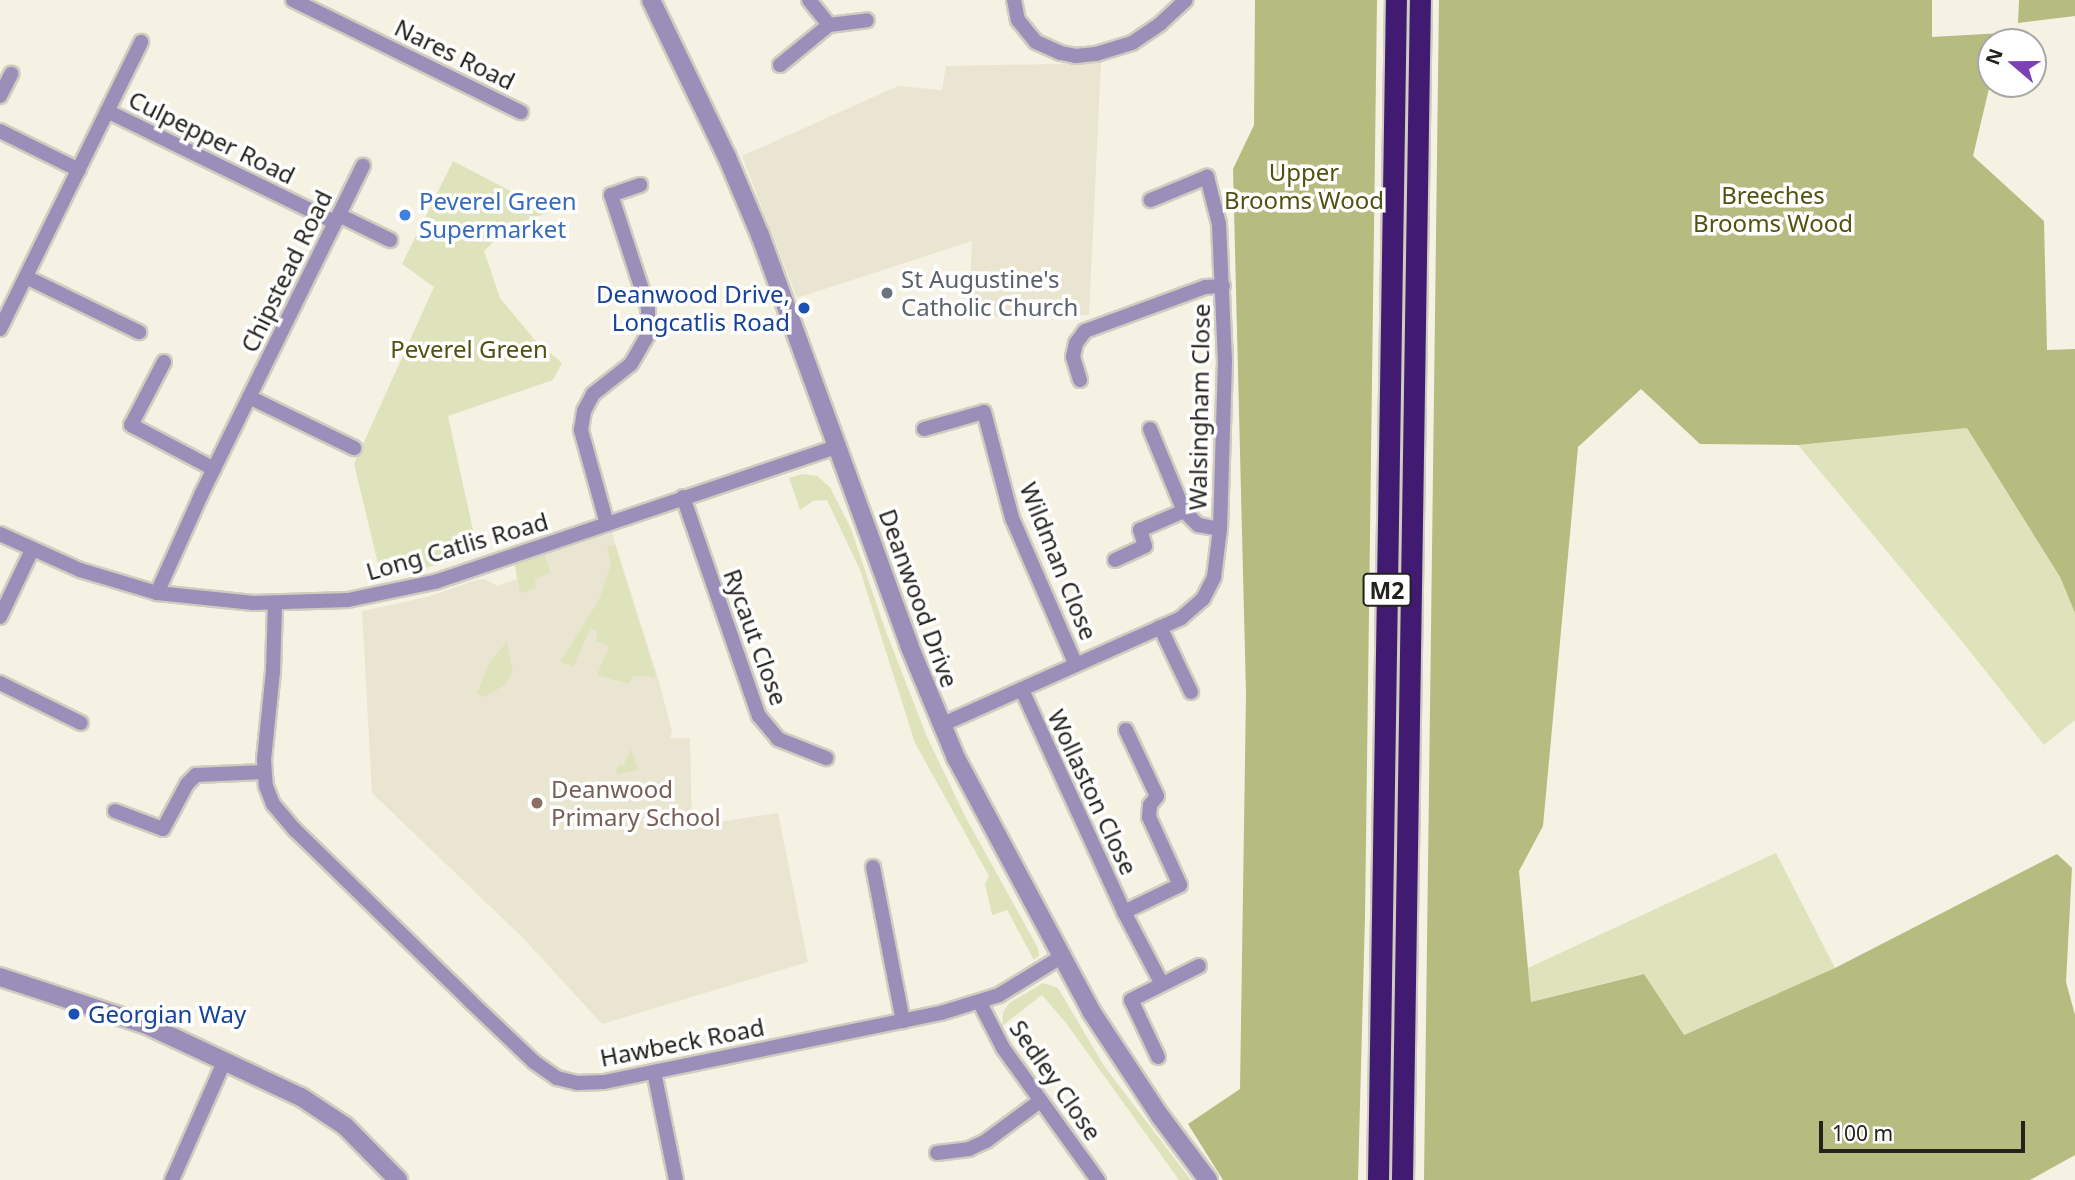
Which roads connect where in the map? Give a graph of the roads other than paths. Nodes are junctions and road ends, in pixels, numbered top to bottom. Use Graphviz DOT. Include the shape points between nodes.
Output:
graph roads {
  1 [pos="293,0"];
  2 [pos="651,0"];
  3 [pos="809,0"];
  4 [pos="1014,0"];
  5 [pos="1185,0"];
  6 [pos="1396,0"];
  7 [pos="1420,0"];
  8 [pos="867,20"];
  9 [pos="829,25"];
  10 [pos="141,42"];
  11 [pos="780,65"];
  12 [pos="11,74"];
  13 [pos="0,96"];
  14 [pos="107,111"];
  15 [pos="521,111"];
  16 [pos="0,131"];
  17 [pos="363,166"];
  18 [pos="79,170"];
  19 [pos="640,185"];
  20 [pos="1151,200"];
  21 [pos="337,219"];
  22 [pos="390,240"];
  23 [pos="26,277"];
  24 [pos="1223,286"];
  25 [pos="0,329"];
  26 [pos="139,332"];
  27 [pos="164,362"];
  28 [pos="1080,380"];
  29 [pos="249,397"];
  30 [pos="924,429"];
  31 [pos="1150,429"];
  32 [pos="838,446"];
  33 [pos="354,448"];
  34 [pos="214,469"];
  35 [pos="683,497"];
  36 [pos="1184,511"];
  37 [pos="607,524"];
  38 [pos="1220,529"];
  39 [pos="0,534"];
  40 [pos="32,550"];
  41 [pos="1115,559"];
  42 [pos="157,593"];
  43 [pos="275,604"];
  44 [pos="0,617"];
  45 [pos="1160,627"];
  46 [pos="1076,665"];
  47 [pos="0,683"];
  48 [pos="1022,690"];
  49 [pos="1191,692"];
  50 [pos="81,723"];
  51 [pos="941,725"];
  52 [pos="1126,730"];
  53 [pos="826,758"];
  54 [pos="264,772"];
  55 [pos="115,811"];
  56 [pos="873,867"];
  57 [pos="1125,912"];
  58 [pos="1061,957"];
  59 [pos="1199,966"];
  60 [pos="0,977"];
  61 [pos="1162,984"];
  62 [pos="980,1003"];
  63 [pos="903,1021"];
  64 [pos="1158,1057"];
  65 [pos="225,1060"];
  66 [pos="654,1072"];
  67 [pos="1040,1101"];
  68 [pos="937,1153"];
  69 [pos="172,1180"];
  70 [pos="398,1180"];
  71 [pos="676,1180"];
  72 [pos="1098,1180"];
  73 [pos="1208,1180"];
  74 [pos="1378,1180"];
  75 [pos="1402,1180"];
  1 -- 15 [label="street, Nares Road"];
  2 -- 32 [label="street, Deanwood Drive" via="760,235"];
  3 -- 9 [label="street"];
  4 -- 5 [label="street" via="1018,20 1036,42 1076,56 1132,43"];
  6 -- 74 [label="highway, M2"];
  7 -- 75 [label="highway, M2"];
  8 -- 9 [label="street"];
  9 -- 11 [label="street"];
  10 -- 14 [label="street, Culpepper Road"];
  12 -- 13 [label="street"];
  14 -- 18 [label="street, Culpepper Road"];
  14 -- 21 [label="street, Culpepper Road"];
  16 -- 18 [label="street"];
  17 -- 21 [label="street, Chipstead Road"];
  18 -- 23 [label="street, Culpepper Road"];
  19 -- 37 [label="street" via="611,195 648,308 648,335 631,364 593,394 580,430"];
  20 -- 24 [label="street, Walsingham Close" via="1207,177 1219,224"];
  21 -- 22 [label="street, Culpepper Road"];
  21 -- 29 [label="street, Chipstead Road"];
  23 -- 25 [label="street, Culpepper Road"];
  23 -- 26 [label="street"];
  24 -- 28 [label="street, Walsingham Close" via="1205,287 1085,331 1073,356"];
  24 -- 38 [label="street, Walsingham Close"];
  27 -- 34 [label="street" via="131,425"];
  29 -- 33 [label="street"];
  29 -- 34 [label="street, Chipstead Road"];
  30 -- 46 [label="street, Wildman Close" via="984,412 1012,518"];
  31 -- 36 [label="street, Walsingham Close"];
  32 -- 35 [label="street, Long Catlis Road"];
  32 -- 51 [label="street, Deanwood Drive"];
  34 -- 42 [label="street, Chipstead Road"];
  35 -- 37 [label="street, Long Catlis Road"];
  35 -- 53 [label="street, Rycaut Close" via="759,716 778,739"];
  36 -- 38 [label="street, Walsingham Close" via="1198,525"];
  36 -- 41 [label="street, Walsingham Close" via="1140,530 1145,546"];
  37 -- 43 [label="street, Long Catlis Road" via="396,592"];
  38 -- 45 [label="street, Walsingham Close" via="1217,567 1209,589 1190,613"];
  39 -- 40 [label="street, Long Catlis Road"];
  40 -- 42 [label="street, Long Catlis Road" via="101,578"];
  40 -- 44 [label="street"];
  42 -- 43 [label="street, Long Catlis Road"];
  43 -- 54 [label="street, Hawbeck Road"];
  45 -- 46 [label="street, Walsingham Close"];
  45 -- 49 [label="street"];
  46 -- 48 [label="street, Walsingham Close"];
  47 -- 50 [label="street"];
  48 -- 51 [label="street, Walsingham Close"];
  48 -- 57 [label="street, Wollaston Close"];
  51 -- 58 [label="street, Deanwood Drive"];
  52 -- 57 [label="street, Wollaston Close" via="1157,796 1149,817 1180,885"];
  54 -- 55 [label="street" via="196,775 163,829"];
  54 -- 66 [label="street, Hawbeck Road" via="268,795 295,830 545,1071 588,1084"];
  56 -- 63 [label="street"];
  57 -- 61 [label="street, Wollaston Close"];
  58 -- 62 [label="street, Hawbeck Road"];
  58 -- 73 [label="street, Deanwood Drive" via="1129,1071"];
  59 -- 61 [label="street"];
  60 -- 65 [label="street" via="127,1017"];
  61 -- 64 [label="street" via="1131,1000"];
  62 -- 63 [label="street, Hawbeck Road"];
  62 -- 67 [label="street, Sedley Close" via="1003,1048"];
  63 -- 66 [label="street, Hawbeck Road"];
  65 -- 69 [label="street"];
  65 -- 70 [label="street" via="336,1118"];
  66 -- 71 [label="street"];
  67 -- 68 [label="street" via="986,1141 970,1149"];
  67 -- 72 [label="street, Sedley Close"];
}
